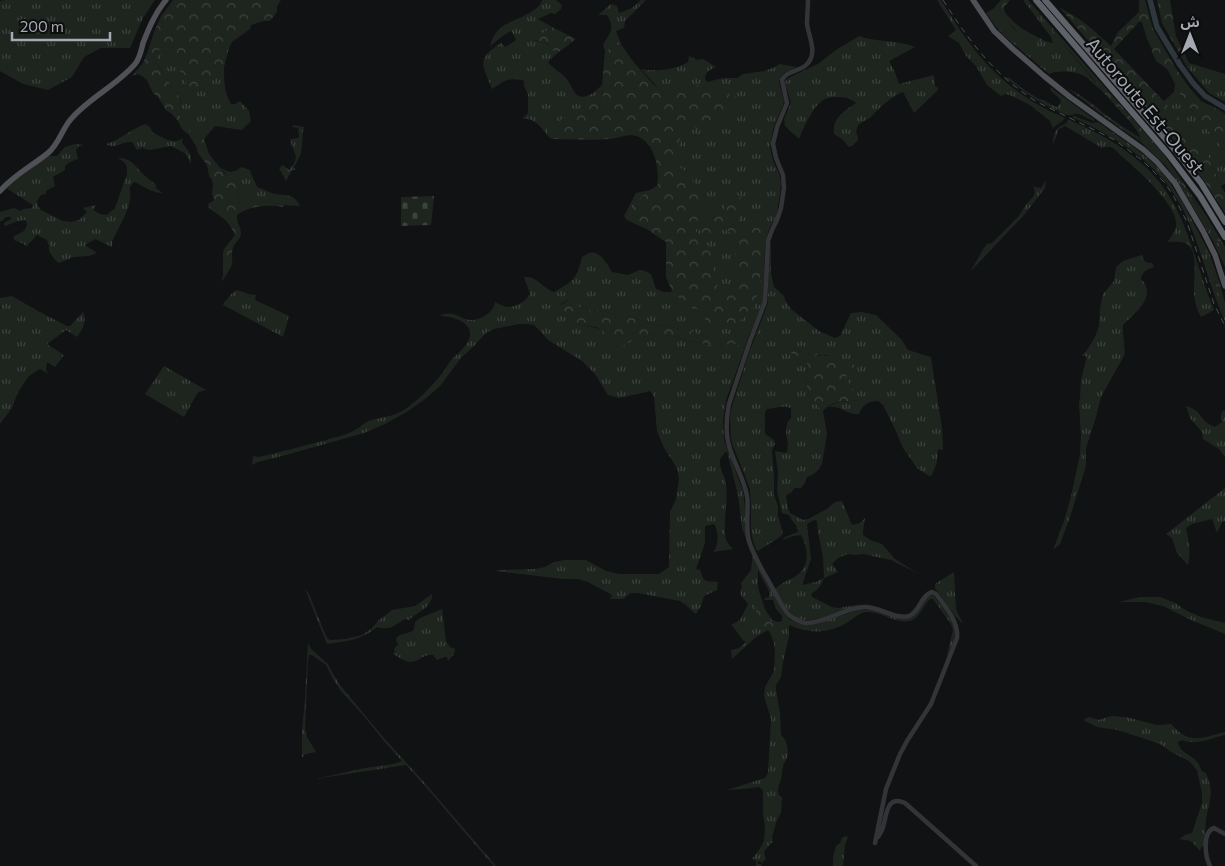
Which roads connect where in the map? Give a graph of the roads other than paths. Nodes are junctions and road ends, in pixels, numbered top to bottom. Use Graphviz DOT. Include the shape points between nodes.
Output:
graph roads {
  1 [pos="166,0"];
  2 [pos="808,0"];
  3 [pos="973,0"];
  4 [pos="1036,0"];
  5 [pos="1046,0"];
  6 [pos="0,191"];
  7 [pos="1225,222"];
  8 [pos="1225,237"];
  9 [pos="1225,286"];
  10 [pos="1225,834"];
  11 [pos="976,866"];
  12 [pos="1210,866"];
  1 -- 6 [label="main road" via="148,29 135,64 71,119 50,151"];
  2 -- 11 [label="street" via="812,54 807,64 782,80 787,103 773,144 784,188 781,208 768,241 765,302 729,404 728,442 746,490 750,542 778,599 794,619 814,622 866,607 906,617 916,612 926,595 932,592 954,620 958,632 954,647 932,704 900,754 886,789 874,843 889,806 900,801"];
  3 -- 9 [label="main road" via="990,26 1014,50 1157,162 1203,231"];
  4 -- 8 [label="highway, Autoroute Est-Ouest" via="1169,155"];
  5 -- 7 [label="highway, Autoroute Est-Ouest" via="1176,151"];
  10 -- 12 [label="street" via="1214,828 1208,832 1206,853"];
}
